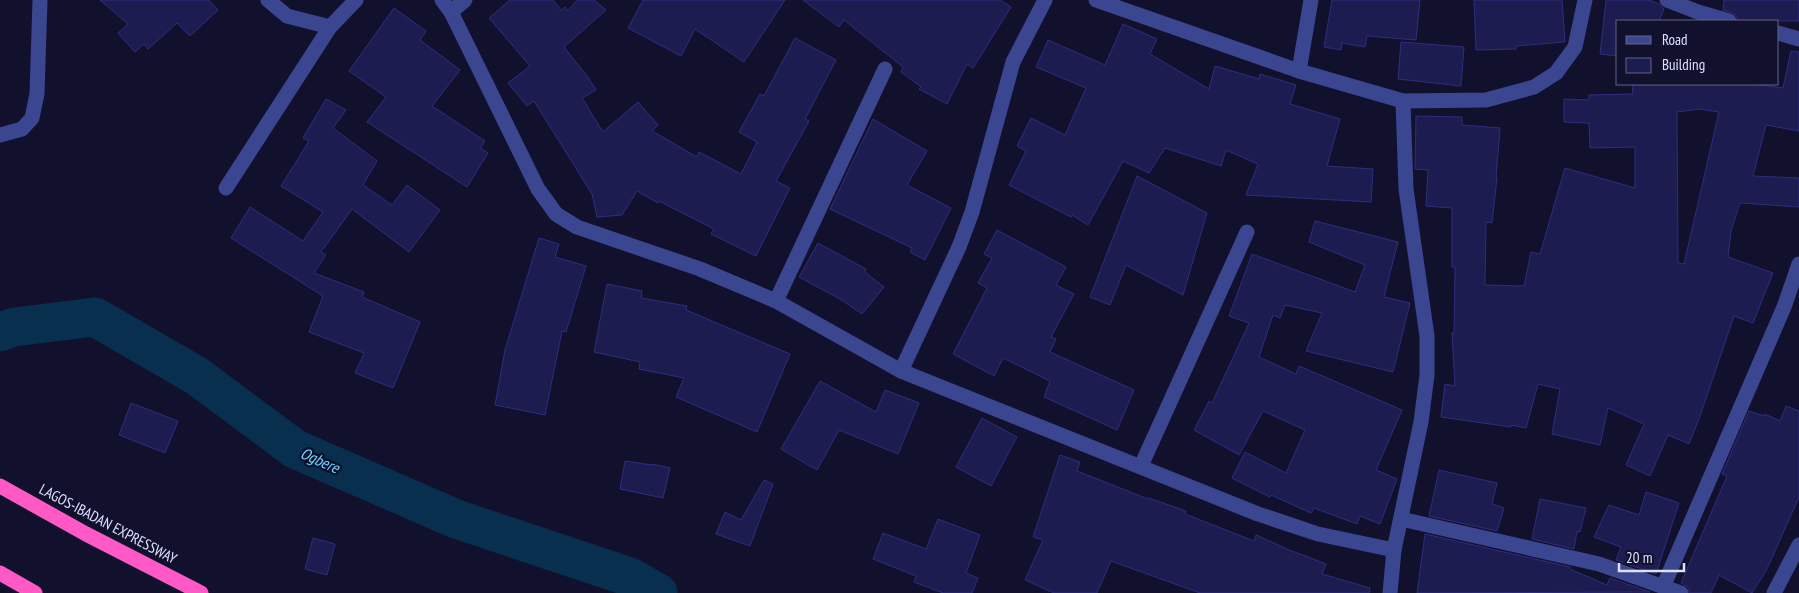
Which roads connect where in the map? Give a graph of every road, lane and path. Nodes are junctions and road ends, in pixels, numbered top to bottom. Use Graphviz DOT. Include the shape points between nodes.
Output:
graph roads {
  1 [pos="40,0"];
  2 [pos="268,0"];
  3 [pos="356,0"];
  4 [pos="442,0"];
  5 [pos="465,0"];
  6 [pos="1044,0"];
  7 [pos="1096,0"];
  8 [pos="1311,0"];
  9 [pos="1585,0"];
  10 [pos="1666,0"];
  11 [pos="451,12"];
  12 [pos="1726,20"];
  13 [pos="330,27"];
  14 [pos="1779,34"];
  15 [pos="1799,39"];
  16 [pos="885,69"];
  17 [pos="1299,71"];
  18 [pos="1403,101"];
  19 [pos="0,135"];
  20 [pos="226,188"];
  21 [pos="1247,232"];
  22 [pos="1799,264"];
  23 [pos="776,301"];
  24 [pos="901,371"];
  25 [pos="1141,466"];
  26 [pos="0,486"];
  27 [pos="1401,519"];
  28 [pos="1799,545"];
  29 [pos="1394,550"];
  30 [pos="0,573"];
  31 [pos="1664,587"];
  32 [pos="35,593"];
  33 [pos="200,593"];
  34 [pos="1390,593"];
  35 [pos="1681,593"];
  36 [pos="1774,593"];
  1 -- 19 [label="street" via="32,118 22,129"];
  2 -- 13 [label="street" via="286,16"];
  3 -- 13 [label="street"];
  4 -- 11 [label="street"];
  5 -- 11 [label="street"];
  6 -- 24 [label="street" via="1013,62 972,212 959,247"];
  7 -- 17 [label="street"];
  8 -- 17 [label="street"];
  9 -- 18 [label="street" via="1575,47 1556,73 1534,87 1486,100"];
  10 -- 12 [label="street"];
  11 -- 23 [label="street" via="538,189 556,214 577,227 700,269"];
  13 -- 20 [label="street"];
  14 -- 15 [label="street"];
  16 -- 23 [label="street"];
  17 -- 18 [label="street"];
  18 -- 27 [label="street" via="1406,189 1427,336 1427,375"];
  21 -- 25 [label="street"];
  22 -- 31 [label="street" via="1784,307"];
  23 -- 24 [label="street"];
  24 -- 25 [label="street"];
  25 -- 29 [label="street" via="1292,526"];
  26 -- 33 [label="highway, LAGOS-IBADAN EXPRESSWAY"];
  27 -- 29 [label="street"];
  27 -- 31 [label="street" via="1599,564"];
  28 -- 36 [label="street"];
  29 -- 34 [label="street"];
  30 -- 32 [label="highway"];
  31 -- 35 [label="street"];
}
